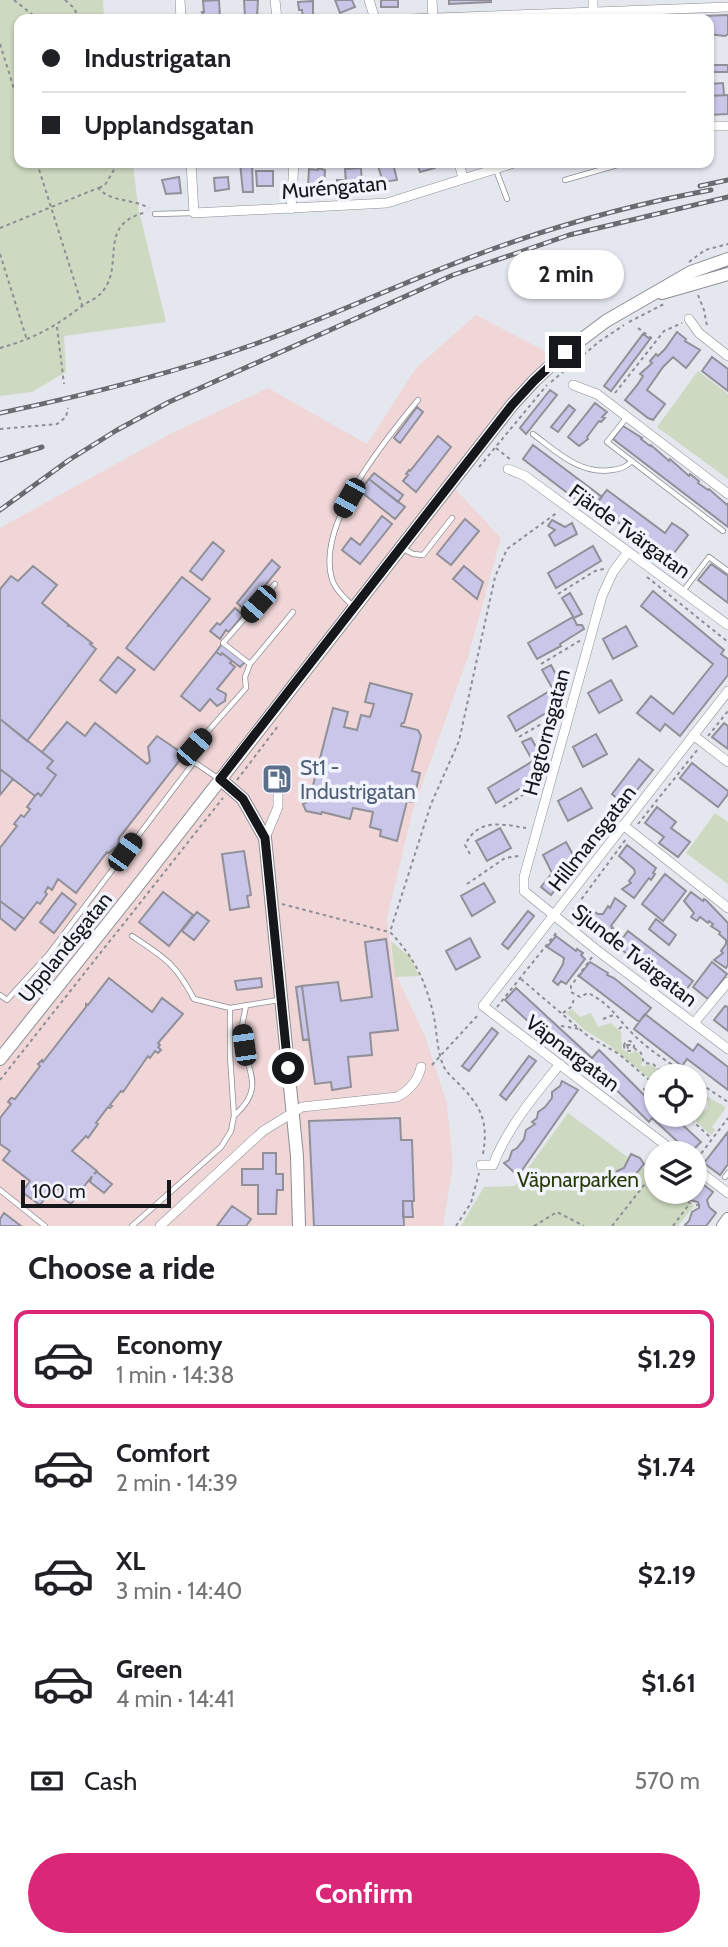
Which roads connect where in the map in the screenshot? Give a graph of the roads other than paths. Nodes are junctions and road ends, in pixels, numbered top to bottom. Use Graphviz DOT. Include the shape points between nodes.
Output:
graph roads {
  1 [pos="593,0"];
  2 [pos="728,7"];
  3 [pos="597,14"];
  4 [pos="191,168"];
  5 [pos="294,168"];
  6 [pos="460,168"];
  7 [pos="496,168"];
  8 [pos="600,168"];
  9 [pos="463,178"];
  10 [pos="565,180"];
  11 [pos="507,199"];
  12 [pos="291,209"];
  13 [pos="194,213"];
  14 [pos="155,214"];
  15 [pos="724,260"];
  16 [pos="727,278"];
  17 [pos="654,294"];
  18 [pos="689,319"];
  19 [pos="728,356"];
  20 [pos="573,385"];
  21 [pos="418,400"];
  22 [pos="626,417"];
  23 [pos="533,434"];
  24 [pos="632,461"];
  25 [pos="508,469"];
  26 [pos="728,494"];
  27 [pos="452,518"];
  28 [pos="723,531"];
  29 [pos="401,548"];
  30 [pos="628,552"];
  31 [pos="728,571"];
  32 [pos="275,584"];
  33 [pos="683,592"];
  34 [pos="355,607"];
  35 [pos="293,612"];
  36 [pos="728,625"];
  37 [pos="250,664"];
  38 [pos="728,691"];
  39 [pos="693,735"];
  40 [pos="194,762"];
  41 [pos="728,762"];
  42 [pos="220,779"];
  43 [pos="278,795"];
  44 [pos="623,825"];
  45 [pos="265,838"];
  46 [pos="728,908"];
  47 [pos="554,915"];
  48 [pos="132,936"];
  49 [pos="728,982"];
  50 [pos="0,995"];
  51 [pos="280,1000"];
  52 [pos="247,1005"];
  53 [pos="483,1006"];
  54 [pos="230,1008"];
  55 [pos="694,1023"];
  56 [pos="728,1049"];
  57 [pos="0,1059"];
  58 [pos="559,1064"];
  59 [pos="421,1067"];
  60 [pos="293,1114"];
  61 [pos="234,1116"];
  62 [pos="660,1141"];
  63 [pos="481,1165"];
  64 [pos="707,1176"];
  65 [pos="0,1191"];
  66 [pos="728,1193"];
  67 [pos="728,1219"];
  68 [pos="45,1226"];
  69 [pos="132,1226"];
  70 [pos="160,1226"];
  71 [pos="299,1226"];
  72 [pos="723,1226"];
  1 -- 3 [label="street"];
  2 -- 3 [label="street"];
  4 -- 13 [label="street"];
  5 -- 12 [label="street"];
  6 -- 9 [label="street"];
  7 -- 9 [label="street, Muréngatan"];
  7 -- 11 [label="lane"];
  8 -- 10 [label="lane"];
  9 -- 12 [label="street, Muréngatan" via="387,203"];
  12 -- 13 [label="street, Muréngatan"];
  13 -- 14 [label="lane"];
  15 -- 16 [label="main road"];
  15 -- 17 [label="main road, Upplandsgatan" via="691,272"];
  16 -- 17 [label="main road, Upplandsgatan"];
  17 -- 29 [label="main road, Upplandsgatan" via="606,321 534,381"];
  18 -- 19 [label="street"];
  20 -- 22 [label="street" via="597,394"];
  21 -- 34 [label="lane" via="367,468 333,531 333,580 338,592"];
  22 -- 24 [label="lane" via="607,442"];
  22 -- 26 [label="street"];
  23 -- 24 [label="lane" via="573,463 591,470 620,469"];
  24 -- 28 [label="lane"];
  25 -- 30 [label="street, Fjärde Tvärgatan" via="525,476"];
  27 -- 29 [label="lane" via="423,555"];
  29 -- 34 [label="main road, Upplandsgatan"];
  30 -- 33 [label="street, Fjärde Tvärgatan"];
  30 -- 47 [label="street, Hagtornsgatan" via="602,596 524,877 524,891"];
  31 -- 33 [label="lane" via="709,557"];
  32 -- 37 [label="lane" via="223,643"];
  33 -- 36 [label="street, Fjärde Tvärgatan"];
  34 -- 42 [label="main road, Upplandsgatan"];
  35 -- 37 [label="lane"];
  37 -- 40 [label="lane" via="246,688 194,747"];
  38 -- 39 [label="street, Hillmansgatan"];
  39 -- 41 [label="street"];
  39 -- 44 [label="street, Hillmansgatan"];
  40 -- 42 [label="lane"];
  40 -- 50 [label="lane" via="48,955 7,1000"];
  42 -- 45 [label="main road" via="243,799"];
  42 -- 57 [label="main road, Upplandsgatan"];
  43 -- 45 [label="street"];
  44 -- 46 [label="street"];
  44 -- 47 [label="street, Hillmansgatan"];
  45 -- 51 [label="main road"];
  47 -- 53 [label="street, Hillmansgatan"];
  47 -- 55 [label="street, Sjunde Tvärgatan"];
  48 -- 54 [label="lane" via="165,957 184,978 194,999"];
  49 -- 55 [label="street"];
  51 -- 52 [label="lane"];
  51 -- 60 [label="main road"];
  52 -- 54 [label="lane"];
  52 -- 61 [label="lane" via="242,1031 252,1094"];
  53 -- 58 [label="street, Väpnargatan"];
  54 -- 61 [label="lane"];
  55 -- 56 [label="street, Sjunde Tvärgatan"];
  58 -- 62 [label="street, Väpnargatan"];
  58 -- 63 [label="street" via="515,1124 494,1164"];
  59 -- 60 [label="street" via="416,1081 397,1097 302,1107"];
  60 -- 70 [label="street" via="263,1131"];
  60 -- 71 [label="main road"];
  61 -- 69 [label="lane" via="221,1146"];
  64 -- 66 [label="street"];
  65 -- 68 [label="lane"];
  67 -- 72 [label="main road"];
}
